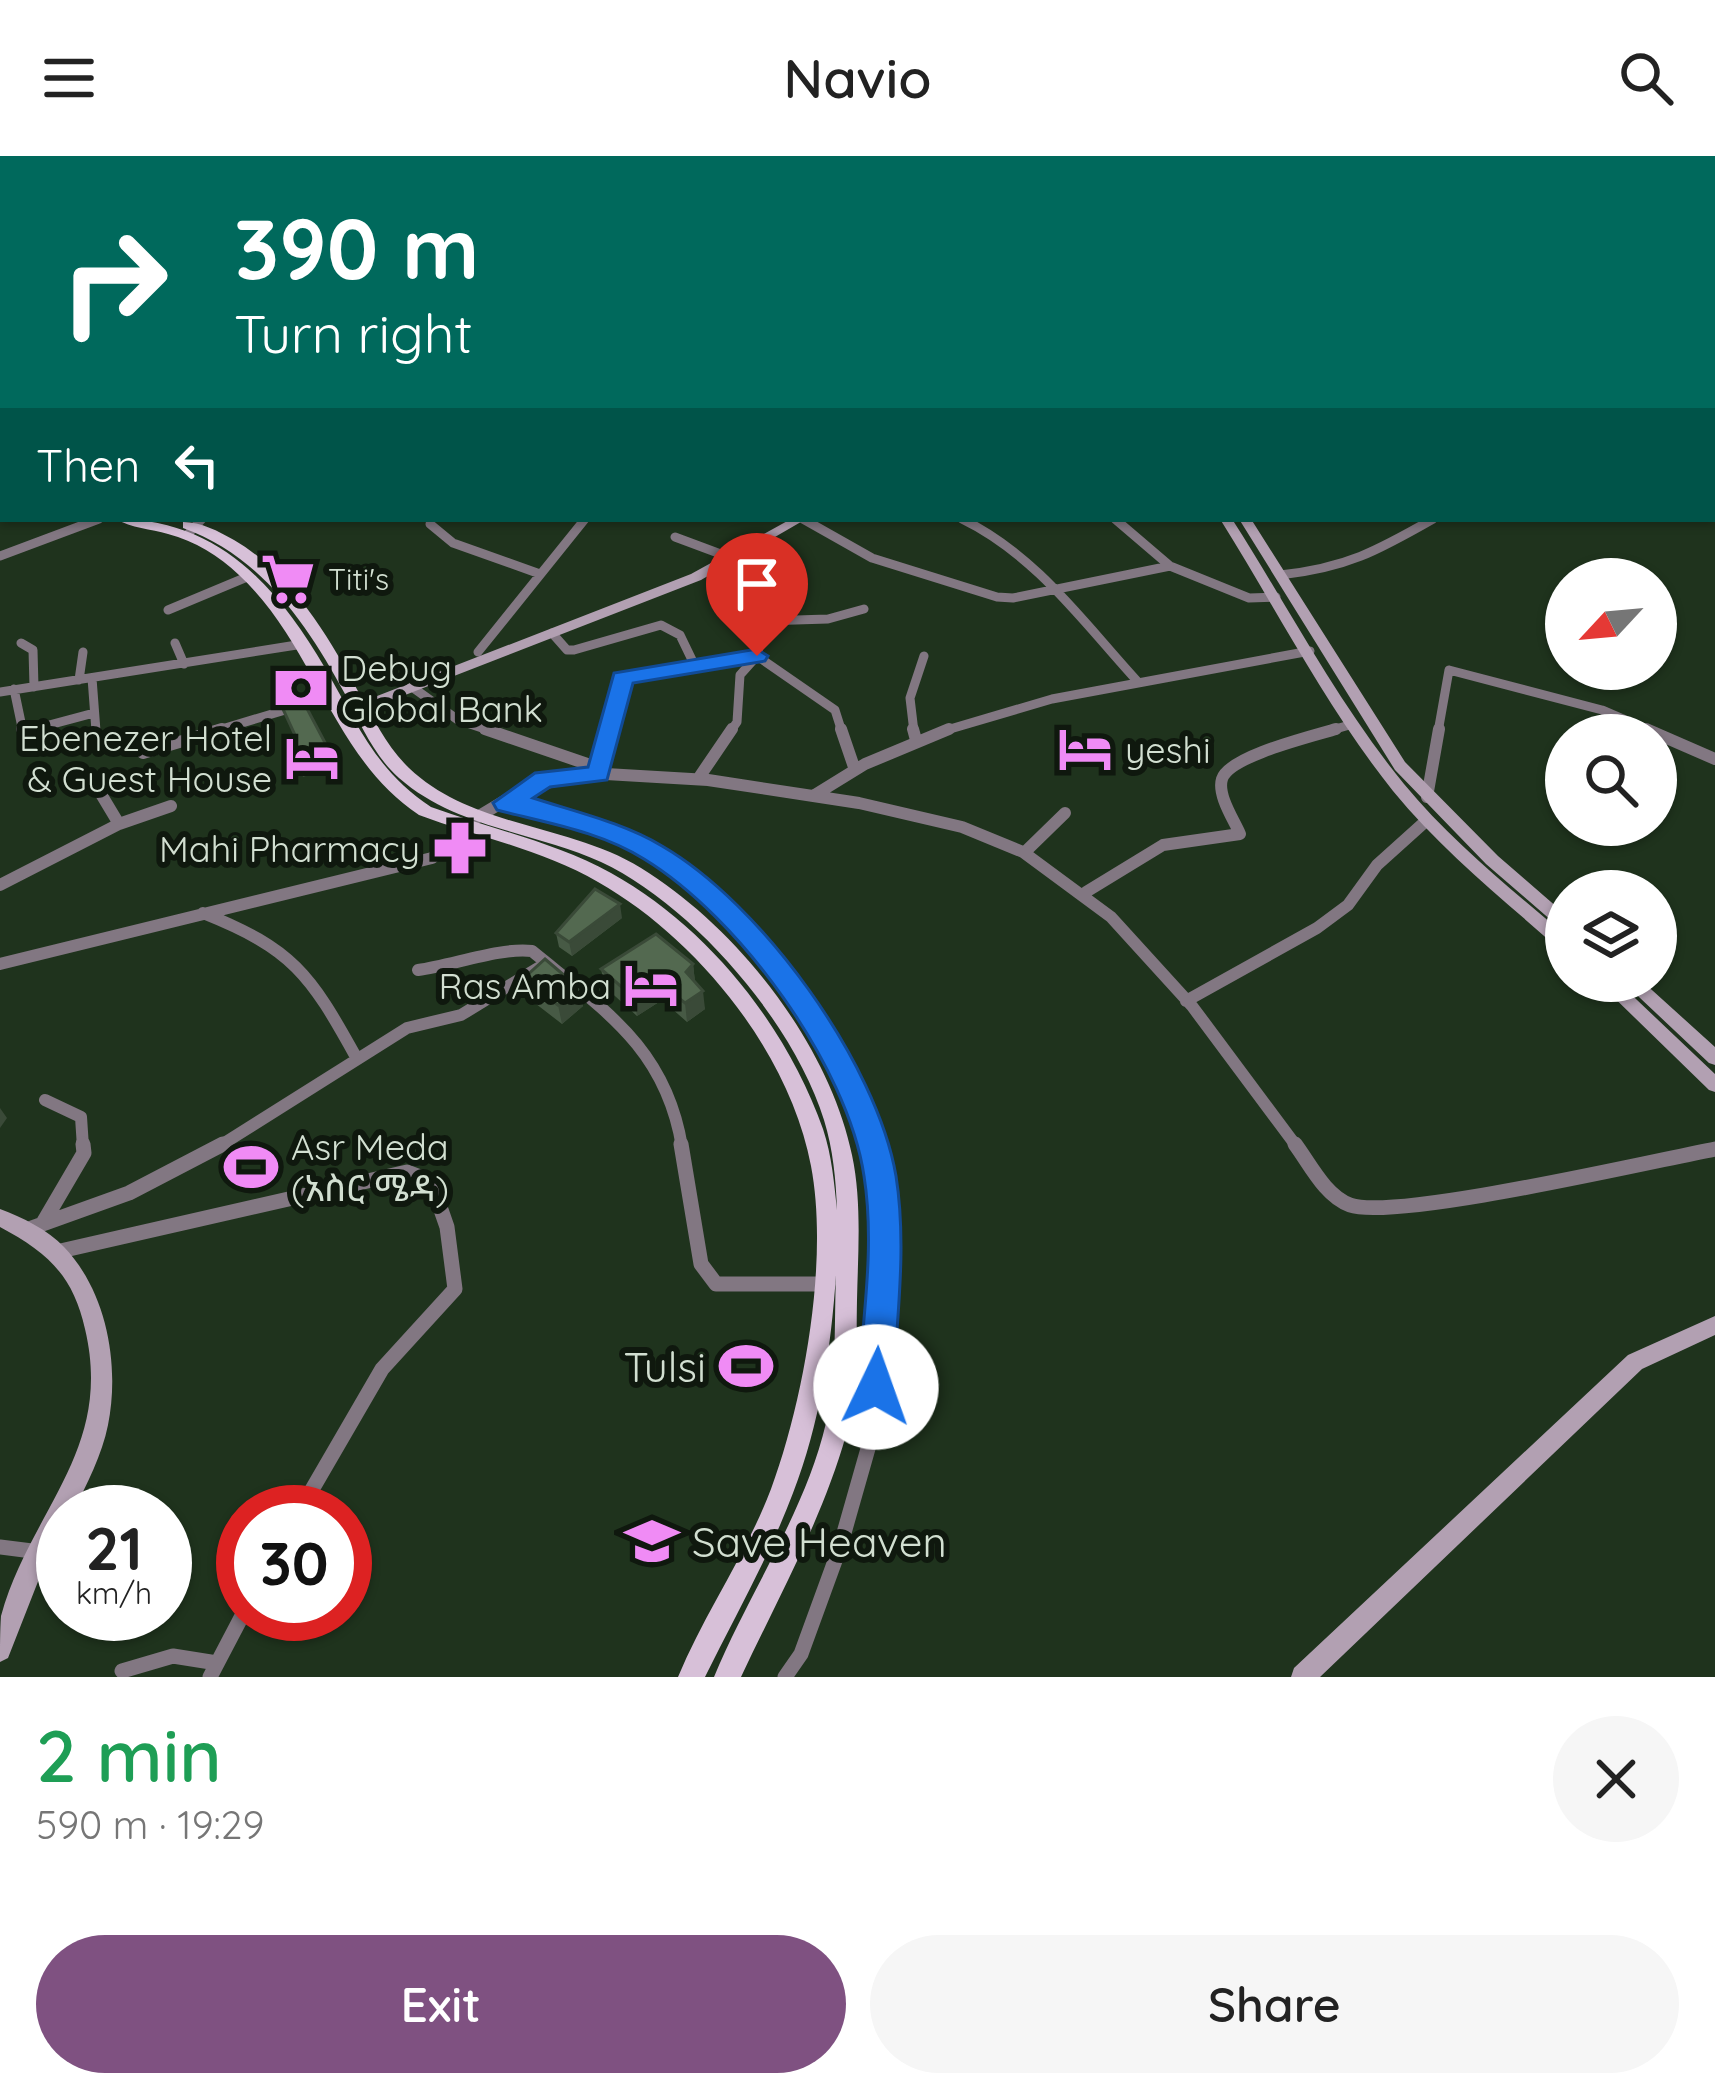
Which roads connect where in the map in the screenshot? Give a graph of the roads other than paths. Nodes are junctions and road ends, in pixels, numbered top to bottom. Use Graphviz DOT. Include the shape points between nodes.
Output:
graph roads {
  1 [pos="91,522"];
  2 [pos="150,522"];
  3 [pos="583,522"];
  4 [pos="782,522"];
  5 [pos="797,522"];
  6 [pos="807,522"];
  7 [pos="968,522"];
  8 [pos="1119,522"];
  9 [pos="1229,522"];
  10 [pos="1246,522"];
  11 [pos="1428,522"];
  12 [pos="430,524"];
  13 [pos="195,527"];
  14 [pos="675,537"];
  15 [pos="764,543"];
  16 [pos="1251,543"];
  17 [pos="0,556"];
  18 [pos="726,556"];
  19 [pos="1170,566"];
  20 [pos="540,574"];
  21 [pos="1280,575"];
  22 [pos="247,577"];
  23 [pos="1055,589"];
  24 [pos="1276,597"];
  25 [pos="863,609"];
  26 [pos="168,610"];
  27 [pos="763,621"];
  28 [pos="552,633"];
  29 [pos="21,643"];
  30 [pos="175,643"];
  31 [pos="303,644"];
  32 [pos="1310,651"];
  33 [pos="83,652"];
  34 [pos="478,652"];
  35 [pos="757,656"];
  36 [pos="924,656"];
  37 [pos="184,664"];
  38 [pos="694,664"];
  39 [pos="86,678"];
  40 [pos="1138,682"];
  41 [pos="34,687"];
  42 [pos="412,687"];
  43 [pos="14,689"];
  44 [pos="0,692"];
  45 [pos="344,704"];
  46 [pos="94,713"];
  47 [pos="1353,724"];
  48 [pos="96,731"];
  49 [pos="916,740"];
  50 [pos="143,753"];
  51 [pos="1715,759"];
  52 [pos="854,766"];
  53 [pos="597,771"];
  54 [pos="698,779"];
  55 [pos="95,784"];
  56 [pos="812,796"];
  57 [pos="1426,797"];
  58 [pos="506,803"];
  59 [pos="170,806"];
  60 [pos="1065,813"];
  61 [pos="1427,820"];
  62 [pos="473,821"];
  63 [pos="118,824"];
  64 [pos="1024,852"];
  65 [pos="0,885"];
  66 [pos="1086,892"];
  67 [pos="1545,905"];
  68 [pos="202,913"];
  69 [pos="1545,927"];
  70 [pos="549,960"];
  71 [pos="0,964"];
  72 [pos="418,970"];
  73 [pos="1186,1000"];
  74 [pos="1628,1002"];
  75 [pos="1653,1002"];
  76 [pos="356,1057"];
  77 [pos="1715,1058"];
  78 [pos="1715,1085"];
  79 [pos="45,1100"];
  80 [pos="1715,1149"];
  81 [pos="0,1217"];
  82 [pos="33,1227"];
  83 [pos="56,1252"];
  84 [pos="835,1284"];
  85 [pos="1715,1325"];
  86 [pos="74,1485"];
  87 [pos="314,1485"];
  88 [pos="0,1546"];
  89 [pos="36,1551"];
  90 [pos="36,1562"];
  91 [pos="229,1641"];
  92 [pos="0,1649"];
  93 [pos="213,1670"];
  94 [pos="122,1671"];
  95 [pos="692,1677"];
  96 [pos="727,1677"];
  97 [pos="785,1677"];
  98 [pos="1303,1677"];
  1 -- 17 [label="street"];
  2 -- 13 [label="main road"];
  3 -- 20 [label="street"];
  4 -- 18 [label="main road"];
  5 -- 15 [label="main road"];
  6 -- 23 [label="street" via="856,553 998,597"];
  7 -- 23 [label="street" via="1004,539"];
  8 -- 19 [label="street"];
  9 -- 16 [label="main road"];
  10 -- 16 [label="main road"];
  11 -- 21 [label="street" via="1329,570"];
  12 -- 20 [label="street" via="453,543"];
  13 -- 22 [label="main road"];
  13 -- 45 [label="main road" via="254,560 328,653"];
  14 -- 18 [label="street"];
  15 -- 27 [label="street" via="777,568"];
  15 -- 28 [label="main road"];
  16 -- 21 [label="main road"];
  16 -- 24 [label="main road"];
  18 -- 34 [label="main road"];
  19 -- 23 [label="street"];
  19 -- 24 [label="street" via="1249,598"];
  20 -- 34 [label="street"];
  21 -- 57 [label="main road"];
  22 -- 26 [label="street"];
  22 -- 31 [label="main road"];
  23 -- 40 [label="street"];
  24 -- 32 [label="main road"];
  25 -- 27 [label="street"];
  27 -- 35 [label="street"];
  28 -- 38 [label="street" via="574,650 661,625 680,635"];
  28 -- 42 [label="main road"];
  29 -- 41 [label="street" via="33,650"];
  30 -- 37 [label="street"];
  31 -- 37 [label="street"];
  31 -- 45 [label="main road"];
  32 -- 40 [label="street"];
  32 -- 47 [label="main road"];
  33 -- 39 [label="street"];
  34 -- 45 [label="main road"];
  35 -- 38 [label="street"];
  35 -- 52 [label="street" via="835,710"];
  35 -- 54 [label="street" via="740,674 737,722"];
  36 -- 49 [label="street" via="909,701"];
  37 -- 39 [label="street"];
  38 -- 53 [label="street" via="622,678"];
  39 -- 41 [label="street"];
  39 -- 46 [label="street"];
  40 -- 49 [label="street"];
  41 -- 43 [label="street"];
  42 -- 45 [label="main road"];
  42 -- 53 [label="street" via="458,720"];
  43 -- 44 [label="street"];
  43 -- 46 [label="street" via="23,731"];
  45 -- 50 [label="street"];
  45 -- 62 [label="main road" via="385,783 425,811"];
  46 -- 48 [label="street"];
  47 -- 61 [label="main road"];
  47 -- 66 [label="street" via="1228,769 1223,793 1240,834 1163,845"];
  49 -- 52 [label="street"];
  51 -- 57 [label="street" via="1602,710 1449,670"];
  52 -- 56 [label="street"];
  53 -- 54 [label="street"];
  53 -- 58 [label="street" via="544,779"];
  54 -- 56 [label="street"];
  55 -- 63 [label="street"];
  56 -- 64 [label="street" via="931,821"];
  57 -- 67 [label="main road"];
  58 -- 62 [label="street"];
  58 -- 97 [label="street" via="654,853 739,922 807,1006 867,1125 884,1238 874,1432 801,1654"];
  59 -- 63 [label="street"];
  60 -- 64 [label="street"];
  61 -- 69 [label="main road"];
  61 -- 73 [label="street" via="1348,905"];
  62 -- 68 [label="street" via="432,858"];
  62 -- 84 [label="main road" via="580,847 633,871 749,973 801,1051 837,1128 843,1158"];
  63 -- 65 [label="street"];
  64 -- 66 [label="street"];
  66 -- 73 [label="street"];
  68 -- 71 [label="street"];
  68 -- 76 [label="street" via="274,944 302,966"];
  70 -- 72 [label="street" via="520,948"];
  70 -- 76 [label="street" via="461,1015 407,1028"];
  70 -- 84 [label="street" via="626,1028 668,1089 701,1264 716,1284"];
  73 -- 80 [label="street" via="1332,1195 1350,1205 1444,1199"];
  74 -- 78 [label="main road"];
  75 -- 77 [label="main road"];
  76 -- 82 [label="street" via="188,1165"];
  79 -- 82 [label="street" via="81,1117 85,1144"];
  81 -- 82 [label="main road"];
  82 -- 83 [label="main road"];
  83 -- 86 [label="main road" via="90,1309 99,1351 97,1426"];
  83 -- 87 [label="street" via="407,1172 431,1181 448,1227 455,1288 382,1369"];
  84 -- 95 [label="main road" via="782,1491"];
  84 -- 96 [label="main road" via="844,1379 835,1435"];
  85 -- 98 [label="main road" via="1635,1362"];
  88 -- 89 [label="street"];
  90 -- 92 [label="main road"];
  91 -- 93 [label="street"];
  93 -- 94 [label="street" via="173,1656"];
}
